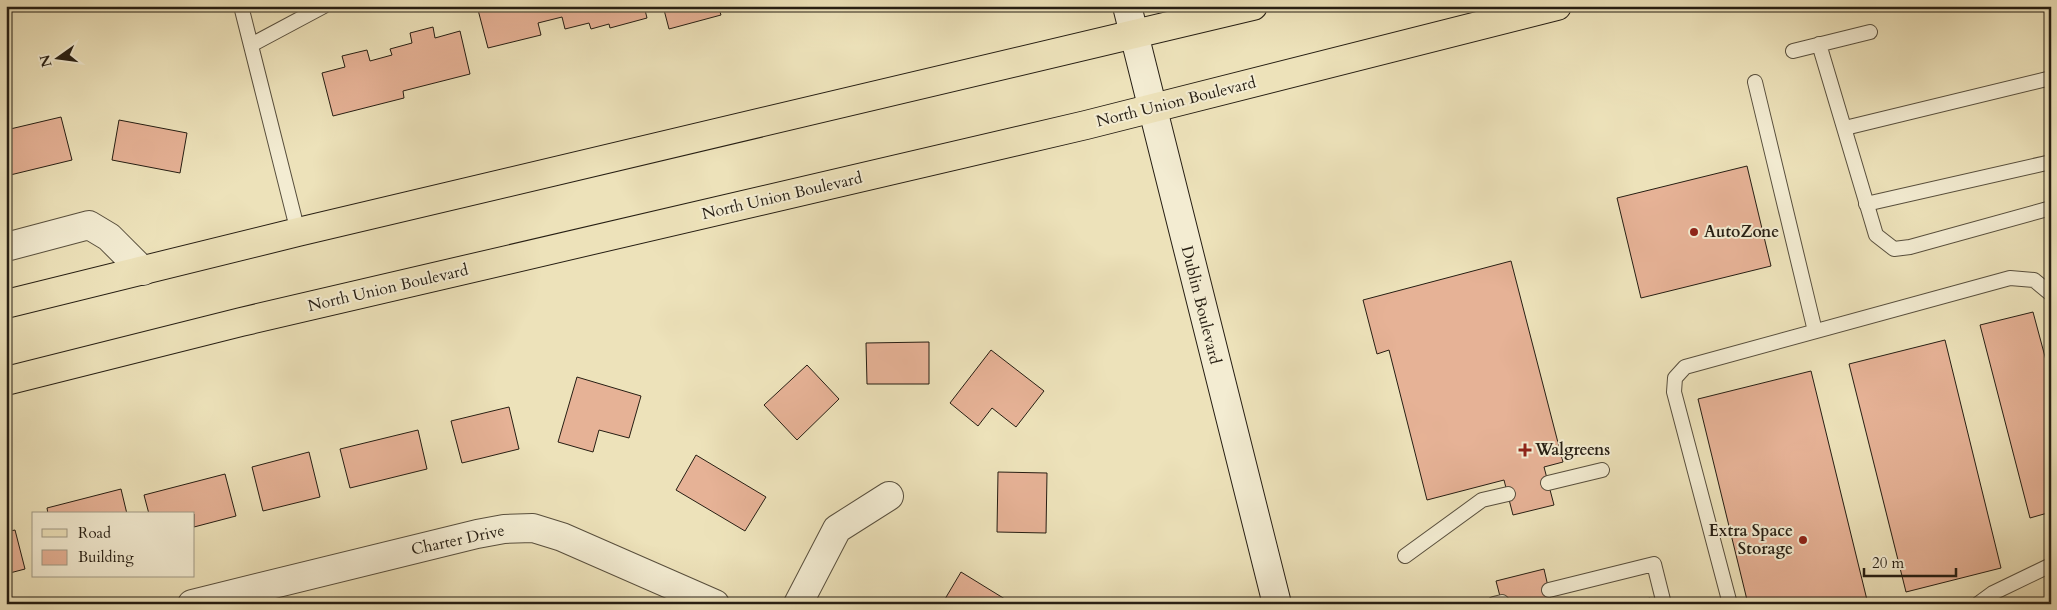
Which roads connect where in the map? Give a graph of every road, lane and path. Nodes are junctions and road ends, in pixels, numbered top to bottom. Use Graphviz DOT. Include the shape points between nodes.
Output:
graph roads {
  1 [pos="241,6"];
  2 [pos="324,6"];
  3 [pos="1127,6"];
  4 [pos="1253,6"];
  5 [pos="1557,6"];
  6 [pos="1870,32"];
  7 [pos="1134,36"];
  8 [pos="1819,44"];
  9 [pos="251,45"];
  10 [pos="1793,51"];
  11 [pos="2051,78"];
  12 [pos="1755,82"];
  13 [pos="1152,108"];
  14 [pos="1845,128"];
  15 [pos="2051,162"];
  16 [pos="1866,204"];
  17 [pos="2051,208"];
  18 [pos="298,232"];
  19 [pos="6,247"];
  20 [pos="143,271"];
  21 [pos="2051,294"];
  22 [pos="6,304"];
  23 [pos="1815,331"];
  24 [pos="6,381"];
  25 [pos="1602,470"];
  26 [pos="1548,484"];
  27 [pos="1508,494"];
  28 [pos="889,496"];
  29 [pos="1405,556"];
  30 [pos="2051,564"];
  31 [pos="1549,590"];
  32 [pos="192,604"];
  33 [pos="716,604"];
  34 [pos="798,604"];
  35 [pos="1278,604"];
  36 [pos="1664,604"];
  37 [pos="1730,604"];
  38 [pos="1978,604"];
  1 -- 9 [label="lane"];
  2 -- 9 [label="lane"];
  3 -- 7 [label="street, Dublin Boulevard"];
  4 -- 7 [label="main road"];
  5 -- 13 [label="main road, North Union Boulevard"];
  6 -- 8 [label="lane"];
  7 -- 13 [label="street, Dublin Boulevard"];
  7 -- 18 [label="main road"];
  8 -- 10 [label="lane"];
  8 -- 14 [label="lane"];
  9 -- 18 [label="lane"];
  11 -- 14 [label="lane"];
  12 -- 23 [label="lane"];
  13 -- 24 [label="main road, North Union Boulevard" via="260,317"];
  13 -- 35 [label="street, Dublin Boulevard"];
  14 -- 16 [label="lane"];
  15 -- 16 [label="lane"];
  16 -- 17 [label="lane" via="1876,235 1894,249"];
  18 -- 20 [label="main road"];
  19 -- 20 [label="street" via="89,225 109,236"];
  20 -- 22 [label="main road"];
  21 -- 23 [label="lane" via="2034,280 2010,278"];
  23 -- 37 [label="lane" via="1685,367 1675,378 1674,392"];
  25 -- 26 [label="lane"];
  27 -- 29 [label="lane" via="1482,500"];
  28 -- 34 [label="street" via="838,529"];
  30 -- 38 [label="lane"];
  31 -- 36 [label="lane" via="1654,564"];
  32 -- 33 [label="street, Charter Drive" via="478,534 533,528 562,537"];
}
